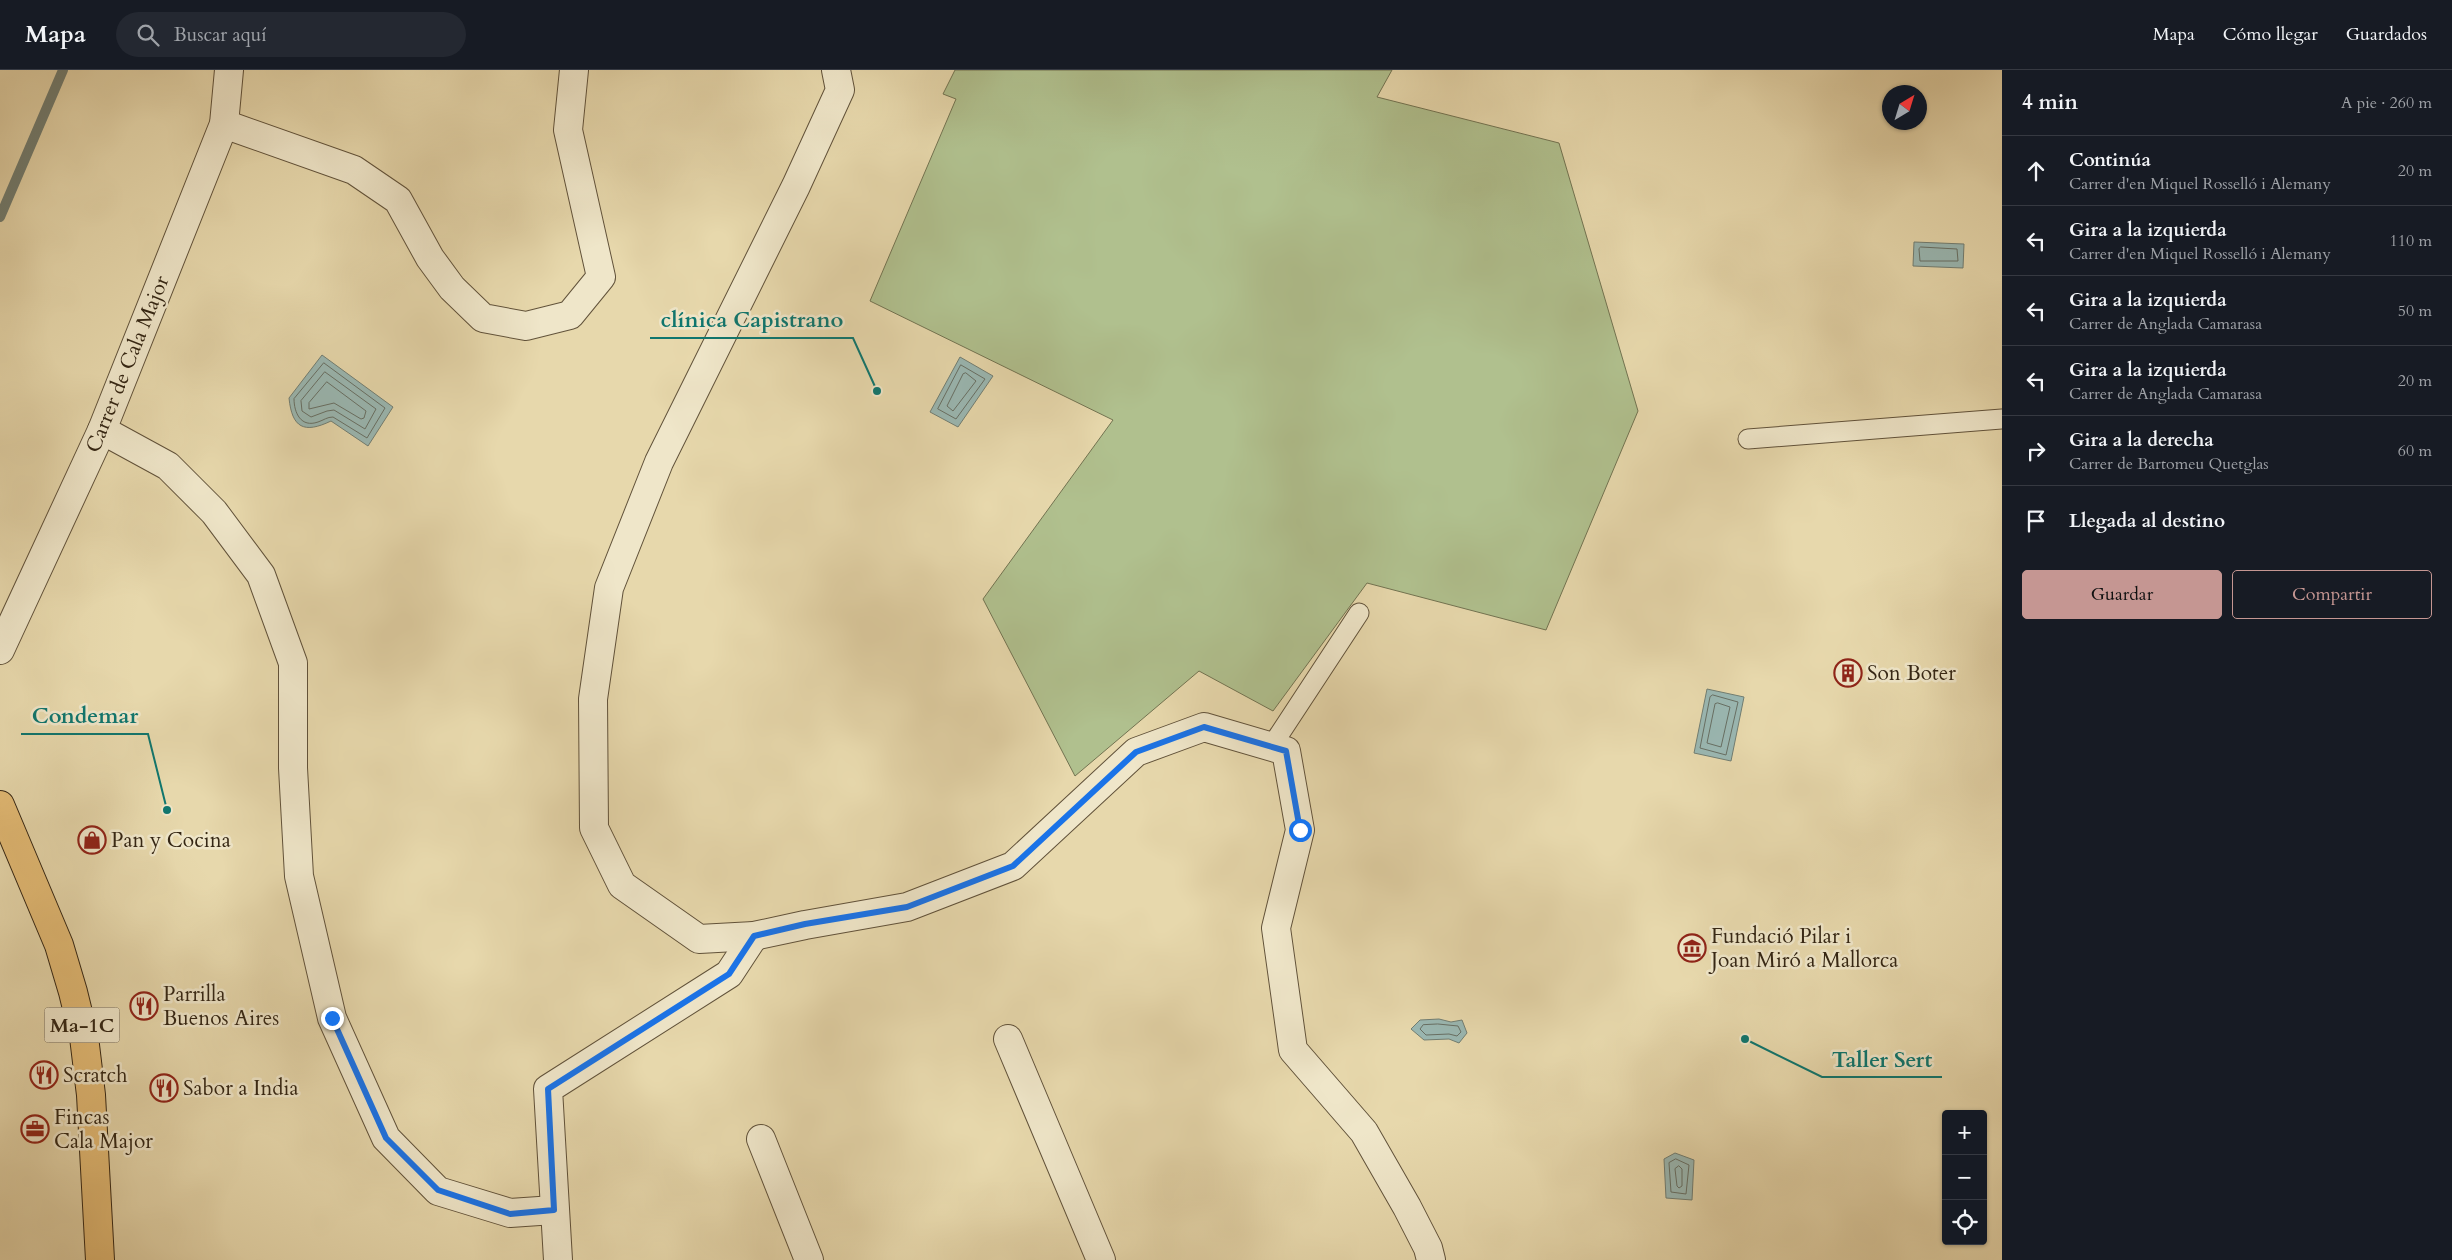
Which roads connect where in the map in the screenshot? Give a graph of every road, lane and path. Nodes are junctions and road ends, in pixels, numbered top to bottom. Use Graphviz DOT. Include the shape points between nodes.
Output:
graph roads {
  1 [pos="228,70"];
  2 [pos="574,70"];
  3 [pos="836,70"];
  4 [pos="224,124"];
  5 [pos="2002,419"];
  6 [pos="102,430"];
  7 [pos="1748,439"];
  8 [pos="1360,614"];
  9 [pos="0,650"];
  10 [pos="1271,747"];
  11 [pos="0,805"];
  12 [pos="754,936"];
  13 [pos="1008,1039"];
  14 [pos="761,1139"];
  15 [pos="554,1210"];
  16 [pos="100,1260"];
  17 [pos="558,1260"];
  18 [pos="809,1260"];
  19 [pos="1101,1260"];
  20 [pos="1431,1260"];
  1 -- 4 [label="street, Carrer de Cala Major"];
  2 -- 4 [label="street" via="568,130 601,277 570,315 526,326 483,318 452,288 430,258 398,200 354,170"];
  3 -- 12 [label="street" via="840,90 659,462 609,588 593,699 594,828 622,885 699,939"];
  4 -- 6 [label="street, Carrer de Cala Major"];
  5 -- 7 [label="lane"];
  6 -- 9 [label="street, Carrer de Cala Major"];
  6 -- 15 [label="street" via="168,466 214,512 261,575 293,663 293,768 299,876 332,1018 386,1138 438,1190 510,1214"];
  8 -- 10 [label="lane"];
  10 -- 12 [label="street" via="1204,727 1136,752 1013,866 907,907"];
  10 -- 20 [label="street" via="1286,751 1300,830 1276,928 1293,1050 1364,1132 1408,1207"];
  11 -- 16 [label="main road, Ma-1C" via="59,945 84,1037"];
  12 -- 15 [label="street" via="729,974 548,1089"];
  13 -- 19 [label="street"];
  14 -- 18 [label="street"];
  15 -- 17 [label="street"];
}
